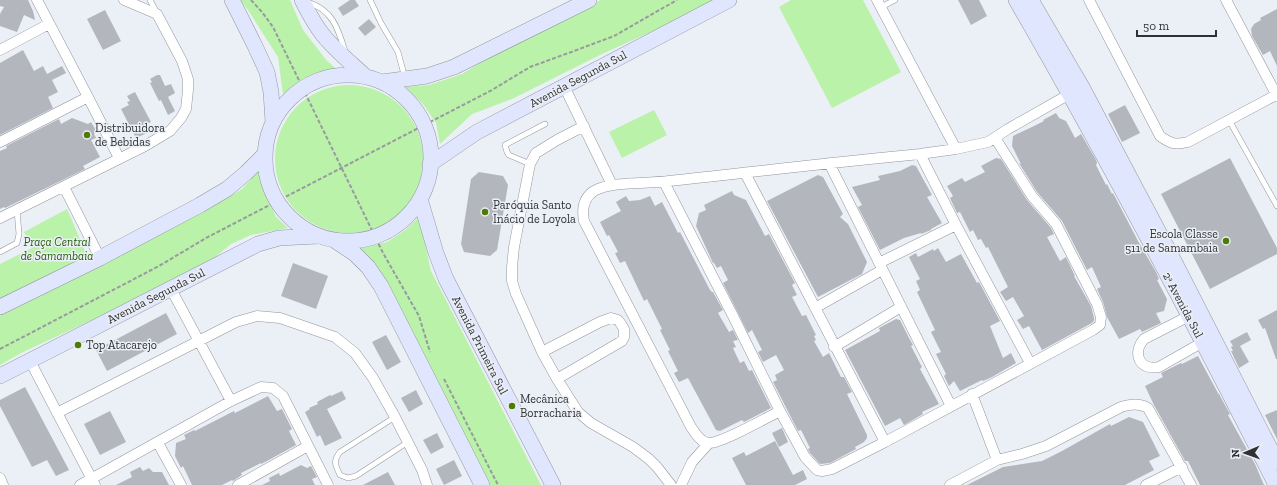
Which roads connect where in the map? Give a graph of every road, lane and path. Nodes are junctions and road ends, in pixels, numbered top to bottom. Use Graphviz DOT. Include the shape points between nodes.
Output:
graph roads {
  1 [pos="37,0"];
  2 [pos="124,0"];
  3 [pos="150,0"];
  4 [pos="232,0"];
  5 [pos="251,0"];
  6 [pos="370,0"];
  7 [pos="589,0"];
  8 [pos="678,0"];
  9 [pos="729,0"];
  10 [pos="895,0"];
  11 [pos="1016,0"];
  12 [pos="1031,0"];
  13 [pos="1089,0"];
  14 [pos="1226,0"];
  15 [pos="302,1"];
  16 [pos="879,4"];
  17 [pos="157,14"];
  18 [pos="49,24"];
  19 [pos="3,46"];
  20 [pos="365,76"];
  21 [pos="405,79"];
  22 [pos="382,82"];
  23 [pos="564,86"];
  24 [pos="303,88"];
  25 [pos="1076,91"];
  26 [pos="1277,96"];
  27 [pos="88,97"];
  28 [pos="1229,120"];
  29 [pos="272,122"];
  30 [pos="545,124"];
  31 [pos="424,125"];
  32 [pos="584,126"];
  33 [pos="995,138"];
  34 [pos="0,142"];
  35 [pos="956,149"];
  36 [pos="265,154"];
  37 [pos="920,154"];
  38 [pos="119,158"];
  39 [pos="829,163"];
  40 [pos="430,164"];
  41 [pos="530,164"];
  42 [pos="341,169"];
  43 [pos="745,173"];
  44 [pos="664,182"];
  45 [pos="612,185"];
  46 [pos="64,187"];
  47 [pos="420,199"];
  48 [pos="277,202"];
  49 [pos="1277,206"];
  50 [pos="17,210"];
  51 [pos="0,218"];
  52 [pos="956,225"];
  53 [pos="318,236"];
  54 [pos="376,236"];
  55 [pos="334,240"];
  56 [pos="0,252"];
  57 [pos="100,258"];
  58 [pos="880,267"];
  59 [pos="171,290"];
  60 [pos="0,307"];
  61 [pos="901,307"];
  62 [pos="815,308"];
  63 [pos="1188,316"];
  64 [pos="199,340"];
  65 [pos="1203,342"];
  66 [pos="834,346"];
  67 [pos="0,348"];
  68 [pos="542,352"];
  69 [pos="430,353"];
  70 [pos="30,361"];
  71 [pos="1030,363"];
  72 [pos="441,374"];
  73 [pos="0,376"];
  74 [pos="556,379"];
  75 [pos="972,394"];
  76 [pos="231,401"];
  77 [pos="951,406"];
  78 [pos="780,411"];
  79 [pos="57,413"];
  80 [pos="395,417"];
  81 [pos="408,442"];
  82 [pos="885,442"];
  83 [pos="158,443"];
  84 [pos="709,443"];
  85 [pos="308,446"];
  86 [pos="1275,456"];
  87 [pos="997,460"];
  88 [pos="1182,467"];
  89 [pos="0,478"];
  90 [pos="94,482"];
  91 [pos="3,485"];
  92 [pos="80,485"];
  93 [pos="181,485"];
  94 [pos="238,485"];
  95 [pos="328,485"];
  96 [pos="427,485"];
  97 [pos="482,485"];
  98 [pos="498,485"];
  99 [pos="553,485"];
  100 [pos="671,485"];
  101 [pos="681,485"];
  102 [pos="950,485"];
  103 [pos="1146,485"];
  104 [pos="1191,485"];
  105 [pos="1276,485"];
  1 -- 18 [label="street"];
  2 -- 17 [label="street"];
  3 -- 17 [label="lane"];
  4 -- 29 [label="main road" via="267,72"];
  5 -- 24 [label="path" via="273,27"];
  6 -- 21 [label="lane" via="398,52"];
  7 -- 21 [label="main road" via="454,67 427,76"];
  8 -- 31 [label="path" via="614,36 530,67"];
  9 -- 23 [label="main road, Avenida Segunda Sul"];
  10 -- 16 [label="lane"];
  11 -- 25 [label="main road, 2ᵃ Avenida Sul"];
  12 -- 25 [label="main road, 2ᵃ Avenida Sul"];
  13 -- 28 [label="street" via="1160,136 1178,144 1188,142"];
  14 -- 26 [label="street"];
  15 -- 20 [label="main road" via="323,35"];
  16 -- 35 [label="street"];
  17 -- 38 [label="street" via="182,61 188,79 186,109 170,131"];
  18 -- 19 [label="street"];
  18 -- 27 [label="street"];
  20 -- 22 [label="main road"];
  20 -- 24 [label="main road" via="344,74 322,78"];
  21 -- 22 [label="main road"];
  22 -- 31 [label="main road" via="400,92 414,107"];
  23 -- 32 [label="street"];
  23 -- 40 [label="main road, Avenida Segunda Sul" via="477,132"];
  24 -- 29 [label="main road" via="285,103"];
  24 -- 42 [label="path"];
  25 -- 33 [label="street"];
  25 -- 63 [label="main road, 2ᵃ Avenida Sul"];
  25 -- 86 [label="main road, 2ᵃ Avenida Sul" via="1172,257"];
  26 -- 28 [label="street"];
  27 -- 34 [label="street"];
  27 -- 38 [label="street"];
  28 -- 49 [label="lane"];
  29 -- 36 [label="main road"];
  30 -- 41 [label="lane" via="506,145 509,155"];
  31 -- 40 [label="main road" via="430,144"];
  31 -- 42 [label="path"];
  32 -- 41 [label="street" via="536,154"];
  32 -- 45 [label="street"];
  33 -- 35 [label="street"];
  33 -- 71 [label="street" via="1032,196 1056,224 1097,304 1101,317 1097,327"];
  35 -- 37 [label="street"];
  36 -- 48 [label="main road" via="267,179"];
  36 -- 57 [label="main road" via="227,189"];
  37 -- 39 [label="street"];
  37 -- 52 [label="street"];
  38 -- 46 [label="street"];
  39 -- 43 [label="street"];
  39 -- 58 [label="street"];
  40 -- 47 [label="main road" via="427,182"];
  41 -- 68 [label="street" via="514,247 512,281"];
  42 -- 48 [label="path"];
  42 -- 54 [label="path"];
  43 -- 44 [label="street"];
  43 -- 62 [label="street"];
  44 -- 45 [label="street"];
  44 -- 78 [label="street"];
  45 -- 84 [label="street" via="598,189 587,197 582,213 584,221 691,427 703,441"];
  46 -- 50 [label="street"];
  46 -- 57 [label="street"];
  47 -- 54 [label="main road" via="408,215 393,228"];
  47 -- 99 [label="main road, Avenida Primeira Sul" via="446,279"];
  48 -- 53 [label="main road" via="295,222"];
  48 -- 67 [label="path"];
  50 -- 51 [label="street"];
  50 -- 56 [label="lane" via="17,243"];
  52 -- 58 [label="street"];
  52 -- 71 [label="street"];
  53 -- 55 [label="main road"];
  53 -- 59 [label="main road, Avenida Segunda Sul" via="279,238 258,244"];
  54 -- 55 [label="main road" via="355,241"];
  54 -- 69 [label="path" via="418,316"];
  55 -- 97 [label="main road" via="355,254 381,286"];
  57 -- 60 [label="main road"];
  58 -- 61 [label="street"];
  58 -- 62 [label="street"];
  59 -- 64 [label="street"];
  59 -- 70 [label="main road, Avenida Segunda Sul"];
  61 -- 66 [label="street"];
  61 -- 77 [label="street"];
  62 -- 66 [label="street"];
  63 -- 65 [label="main road, 2ᵃ Avenida Sul"];
  63 -- 65 [label="street" via="1144,339 1139,345 1140,360 1144,366 1159,367"];
  64 -- 76 [label="street"];
  64 -- 79 [label="street"];
  64 -- 80 [label="street" via="236,322 257,316 280,318 316,330 335,338 355,353 373,378"];
  65 -- 105 [label="main road, 2ᵃ Avenida Sul"];
  66 -- 82 [label="street"];
  68 -- 74 [label="street"];
  68 -- 74 [label="street" via="611,318 622,324 622,341"];
  70 -- 73 [label="main road, Avenida Segunda Sul"];
  70 -- 79 [label="street"];
  71 -- 75 [label="street"];
  72 -- 98 [label="path"];
  74 -- 100 [label="street" via="578,412 591,423 633,447 657,467"];
  75 -- 77 [label="street"];
  75 -- 87 [label="street"];
  76 -- 83 [label="street"];
  76 -- 85 [label="street" via="261,387 273,388 283,396"];
  77 -- 82 [label="street"];
  78 -- 82 [label="street" via="806,457 817,470 832,469"];
  78 -- 84 [label="street" via="721,440"];
  79 -- 90 [label="street"];
  80 -- 81 [label="street"];
  80 -- 81 [label="lane" via="340,452 335,459 340,475 348,478 356,476"];
  81 -- 96 [label="street"];
  83 -- 90 [label="street"];
  83 -- 93 [label="street"];
  84 -- 101 [label="street" via="692,462"];
  85 -- 94 [label="street"];
  85 -- 95 [label="street"];
  87 -- 88 [label="street" via="1046,446 1121,407 1134,404 1148,408"];
  87 -- 102 [label="street"];
  88 -- 103 [label="street"];
  88 -- 104 [label="street"];
  89 -- 91 [label="street"];
  90 -- 92 [label="street"];
}
